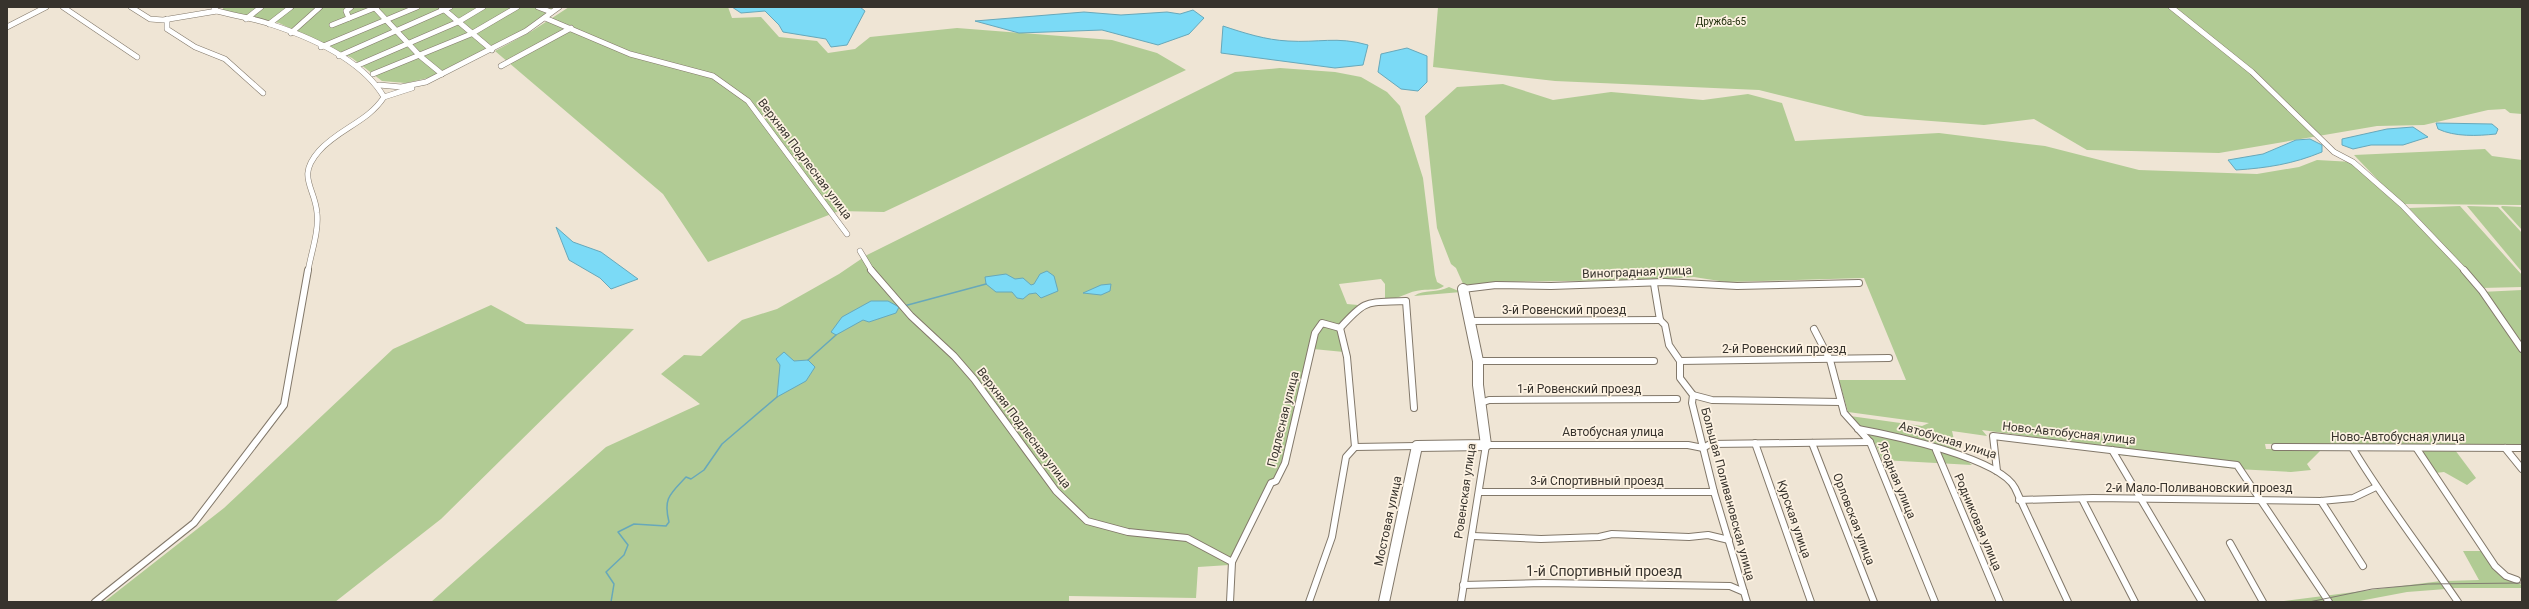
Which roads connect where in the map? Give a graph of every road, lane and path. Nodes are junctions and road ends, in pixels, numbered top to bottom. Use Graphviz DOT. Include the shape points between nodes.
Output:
graph roads {
  1 [pos="46,7"];
  2 [pos="63,7"];
  3 [pos="131,7"];
  4 [pos="262,7"];
  5 [pos="291,7"];
  6 [pos="320,7"];
  7 [pos="351,7"];
  8 [pos="375,7"];
  9 [pos="417,7"];
  10 [pos="441,7"];
  11 [pos="450,7"];
  12 [pos="483,7"];
  13 [pos="517,7"];
  14 [pos="538,7"];
  15 [pos="559,7"];
  16 [pos="2170,7"];
  17 [pos="446,11"];
  18 [pos="551,12"];
  19 [pos="348,18"];
  20 [pos="545,18"];
  21 [pos="150,19"];
  22 [pos="167,19"];
  23 [pos="246,19"];
  24 [pos="386,20"];
  25 [pos="458,22"];
  26 [pos="269,24"];
  27 [pos="332,24"];
  28 [pos="7,28"];
  29 [pos="571,28"];
  30 [pos="167,29"];
  31 [pos="398,31"];
  32 [pos="291,33"];
  33 [pos="471,34"];
  34 [pos="409,43"];
  35 [pos="321,47"];
  36 [pos="492,50"];
  37 [pos="339,56"];
  38 [pos="420,56"];
  39 [pos="137,57"];
  40 [pos="356,66"];
  41 [pos="501,66"];
  42 [pos="373,74"];
  43 [pos="442,74"];
  44 [pos="426,82"];
  45 [pos="378,85"];
  46 [pos="263,93"];
  47 [pos="384,97"];
  48 [pos="847,234"];
  49 [pos="860,251"];
  50 [pos="1859,283"];
  51 [pos="1654,284"];
  52 [pos="1463,289"];
  53 [pos="1660,320"];
  54 [pos="1468,321"];
  55 [pos="1340,328"];
  56 [pos="1814,329"];
  57 [pos="2522,349"];
  58 [pos="1889,358"];
  59 [pos="1830,360"];
  60 [pos="1478,361"];
  61 [pos="1654,361"];
  62 [pos="1680,361"];
  63 [pos="1693,395"];
  64 [pos="1678,399"];
  65 [pos="1840,402"];
  66 [pos="1481,403"];
  67 [pos="1414,408"];
  68 [pos="1858,429"];
  69 [pos="1993,436"];
  70 [pos="1870,442"];
  71 [pos="1812,443"];
  72 [pos="1755,444"];
  73 [pos="1486,445"];
  74 [pos="1417,446"];
  75 [pos="1355,447"];
  76 [pos="2275,447"];
  77 [pos="1703,448"];
  78 [pos="2505,448"];
  79 [pos="2522,448"];
  80 [pos="2353,449"];
  81 [pos="2417,449"];
  82 [pos="1936,450"];
  83 [pos="2112,450"];
  84 [pos="2522,468"];
  85 [pos="1997,471"];
  86 [pos="2376,487"];
  87 [pos="1480,492"];
  88 [pos="1714,492"];
  89 [pos="2082,499"];
  90 [pos="2259,499"];
  91 [pos="2019,500"];
  92 [pos="2143,500"];
  93 [pos="2321,501"];
  94 [pos="1473,536"];
  95 [pos="1729,540"];
  96 [pos="2230,543"];
  97 [pos="1232,562"];
  98 [pos="2363,566"];
  99 [pos="2517,580"];
  100 [pos="1463,585"];
  101 [pos="1744,592"];
  102 [pos="95,602"];
  103 [pos="1230,602"];
  104 [pos="1309,602"];
  105 [pos="1384,602"];
  106 [pos="1460,602"];
  107 [pos="1747,602"];
  108 [pos="1811,602"];
  109 [pos="1874,602"];
  110 [pos="1935,602"];
  111 [pos="2000,602"];
  112 [pos="2068,602"];
  113 [pos="2135,602"];
  114 [pos="2202,602"];
  115 [pos="2263,602"];
  116 [pos="2329,602"];
  117 [pos="2458,602"];
  1 -- 28 [label="street"];
  2 -- 39 [label="street"];
  3 -- 21 [label="street"];
  4 -- 23 [label="street"];
  5 -- 26 [label="street"];
  6 -- 32 [label="street"];
  7 -- 19 [label="street" via="346,11"];
  8 -- 19 [label="street"];
  8 -- 24 [label="street"];
  9 -- 24 [label="street"];
  10 -- 17 [label="street"];
  11 -- 17 [label="street"];
  12 -- 25 [label="street"];
  13 -- 33 [label="street"];
  14 -- 18 [label="street"];
  15 -- 18 [label="street"];
  16 -- 57 [label="street" via="2252,72 2334,152 2353,162 2401,204 2463,268"];
  17 -- 25 [label="street"];
  17 -- 31 [label="street"];
  18 -- 20 [label="street"];
  19 -- 27 [label="street"];
  20 -- 29 [label="street, Верхняя Подлесная улица"];
  20 -- 36 [label="street"];
  21 -- 22 [label="street"];
  21 -- 30 [label="street" via="161,23"];
  22 -- 23 [label="street" via="216,10"];
  22 -- 30 [label="street"];
  23 -- 26 [label="street"];
  24 -- 31 [label="street"];
  24 -- 35 [label="street"];
  25 -- 33 [label="street"];
  25 -- 34 [label="street"];
  26 -- 32 [label="street"];
  29 -- 41 [label="street"];
  29 -- 48 [label="street, Верхняя Подлесная улица" via="630,54 713,76 748,101"];
  30 -- 46 [label="street" via="195,47 225,59"];
  31 -- 34 [label="street"];
  31 -- 37 [label="street"];
  32 -- 35 [label="street"];
  33 -- 36 [label="street"];
  33 -- 38 [label="street"];
  34 -- 38 [label="street"];
  34 -- 40 [label="street"];
  35 -- 37 [label="street"];
  36 -- 43 [label="street"];
  37 -- 40 [label="street"];
  38 -- 42 [label="street"];
  38 -- 43 [label="street"];
  40 -- 45 [label="street"];
  43 -- 44 [label="street"];
  44 -- 45 [label="street" via="401,87"];
  44 -- 47 [label="street"];
  45 -- 47 [label="street"];
  47 -- 102 [label="street" via="380,105 336,136 309,163 306,175 317,212 316,227 284,405 194,523"];
  49 -- 97 [label="street, Верхняя Подлесная улица" via="874,273 911,316 954,356 974,379 1056,491 1087,521 1128,532 1187,538"];
  50 -- 51 [label="street, Виноградная улица" via="1742,288 1727,288 1702,281"];
  51 -- 52 [label="street, Виноградная улица" via="1630,281 1549,286 1495,285"];
  51 -- 53 [label="street, Большая Поливановская улица"];
  52 -- 54 [label="street, Ровенская улица"];
  53 -- 54 [label="street, 3-й Ровенский проезд"];
  53 -- 62 [label="street, Большая Поливановская улица" via="1665,325 1669,345"];
  54 -- 60 [label="street, Ровенская улица"];
  55 -- 67 [label="street" via="1366,303 1406,301"];
  55 -- 75 [label="street" via="1347,357"];
  55 -- 97 [label="street, Подлесная улица" via="1322,323 1315,333 1285,463 1276,481 1271,483"];
  56 -- 59 [label="street, Ягодная улица"];
  58 -- 59 [label="street, 2-й Ровенский проезд"];
  59 -- 62 [label="street, 2-й Ровенский проезд"];
  59 -- 65 [label="street, Ягодная улица"];
  60 -- 61 [label="street"];
  60 -- 66 [label="street, Ровенская улица"];
  62 -- 63 [label="street, Большая Поливановская улица" via="1680,378"];
  63 -- 65 [label="street" via="1712,400"];
  63 -- 77 [label="street, Большая Поливановская улица" via="1692,403"];
  64 -- 66 [label="street, 1-й Ровенский проезд" via="1489,400"];
  65 -- 68 [label="street, Ягодная улица" via="1844,413"];
  66 -- 73 [label="street, Ровенская улица"];
  68 -- 70 [label="street, Ягодная улица"];
  68 -- 82 [label="street, Автобусная улица"];
  69 -- 83 [label="street, Ново-Автобусная улица"];
  69 -- 85 [label="street, Автобусная улица"];
  70 -- 71 [label="street, Автобусная улица"];
  70 -- 110 [label="street, Ягодная улица"];
  71 -- 72 [label="street, Автобусная улица"];
  71 -- 109 [label="street, Орловская улица"];
  72 -- 77 [label="street, Автобусная улица" via="1710,444"];
  72 -- 108 [label="street, Курская улица"];
  73 -- 74 [label="street, Автобусная улица"];
  73 -- 77 [label="street, Автобусная улица" via="1688,445"];
  73 -- 87 [label="street, Ровенская улица"];
  74 -- 75 [label="street, Автобусная улица"];
  74 -- 105 [label="street, Мостовая улица"];
  75 -- 104 [label="street" via="1346,457 1332,537"];
  76 -- 80 [label="street, Ново-Автобусная улица"];
  77 -- 88 [label="street, Большая Поливановская улица"];
  78 -- 79 [label="street, Ново-Автобусная улица"];
  78 -- 81 [label="street, Ново-Автобусная улица"];
  78 -- 84 [label="street"];
  80 -- 81 [label="street, Ново-Автобусная улица"];
  80 -- 86 [label="street"];
  81 -- 99 [label="street" via="2495,566 2506,576"];
  82 -- 85 [label="street, Автобусная улица"];
  82 -- 111 [label="street, Родниковая улица"];
  83 -- 90 [label="street, Ново-Автобусная улица" via="2237,465"];
  83 -- 92 [label="street"];
  85 -- 91 [label="street" via="2009,479 2017,490"];
  86 -- 93 [label="street, 2-й Мало-Поливановский проезд" via="2353,498"];
  86 -- 117 [label="street" via="2410,531"];
  87 -- 88 [label="street, 3-й Спортивный проезд"];
  87 -- 94 [label="street, Ровенская улица"];
  88 -- 95 [label="street, Большая Поливановская улица"];
  89 -- 91 [label="street, 2-й Мало-Поливановский проезд"];
  89 -- 92 [label="street, 2-й Мало-Поливановский проезд"];
  89 -- 113 [label="street"];
  90 -- 92 [label="street, 2-й Мало-Поливановский проезд"];
  90 -- 93 [label="street, 2-й Мало-Поливановский проезд"];
  90 -- 116 [label="street"];
  91 -- 112 [label="street"];
  92 -- 114 [label="street"];
  93 -- 98 [label="street"];
  94 -- 95 [label="street" via="1541,540 1612,534 1675,537 1708,535"];
  94 -- 100 [label="street, Ровенская улица"];
  95 -- 101 [label="street, Большая Поливановская улица"];
  96 -- 115 [label="street"];
  97 -- 103 [label="street, Подлесная улица"];
  100 -- 101 [label="street, 1-й Спортивный проезд" via="1543,583 1730,586"];
  100 -- 106 [label="street, Ровенская улица"];
  101 -- 107 [label="street, Большая Поливановская улица"];
}
